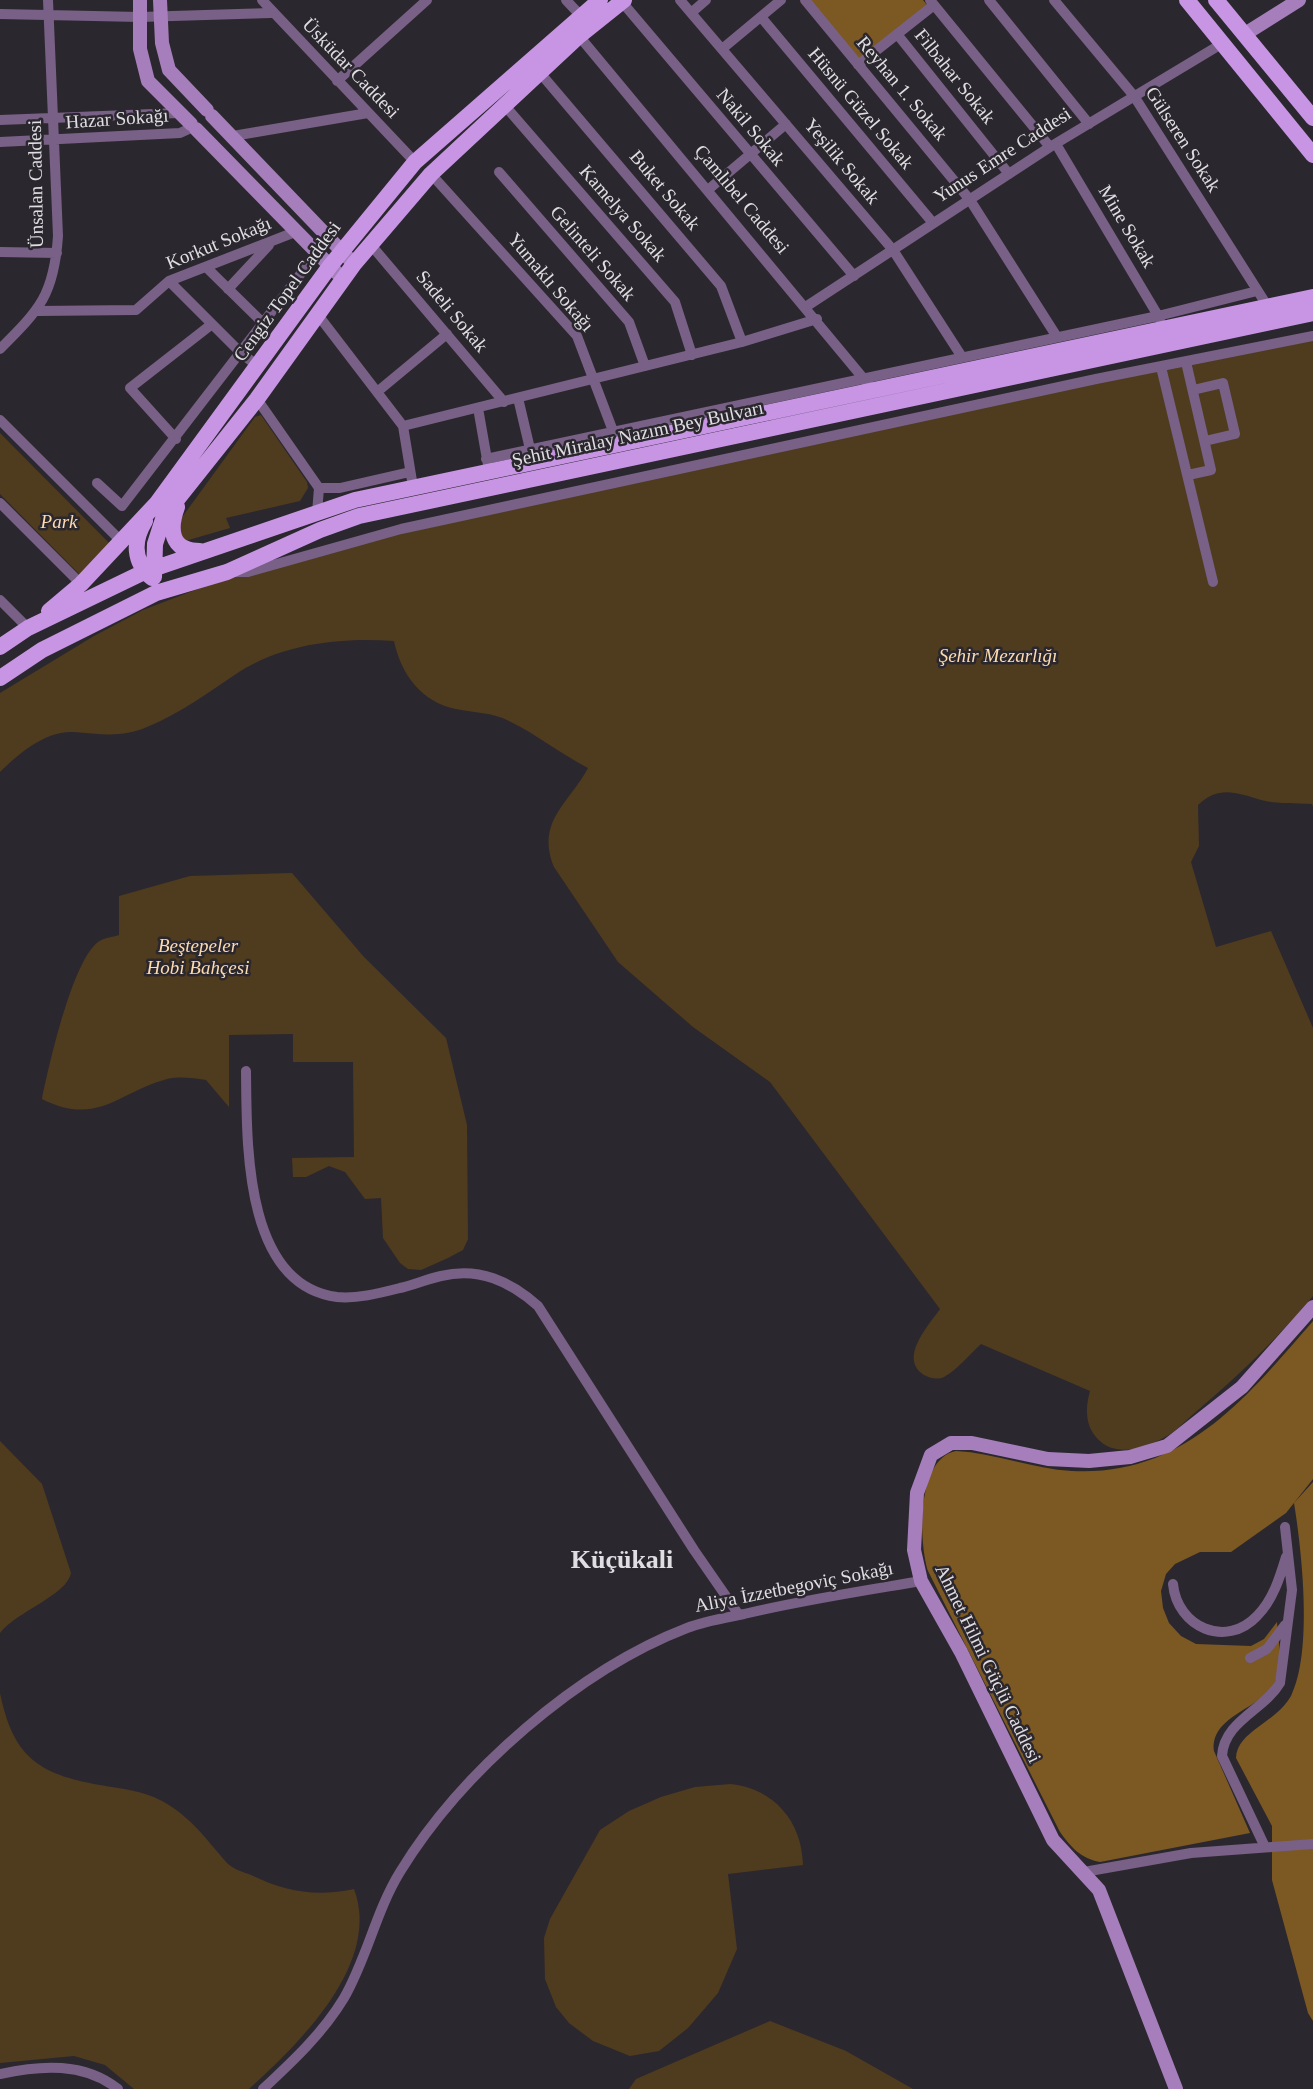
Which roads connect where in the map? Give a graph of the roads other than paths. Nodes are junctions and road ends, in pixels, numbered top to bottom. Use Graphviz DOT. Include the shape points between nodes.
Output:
graph roads {
  1 [pos="48,0"];
  2 [pos="140,0"];
  3 [pos="160,0"];
  4 [pos="262,0"];
  5 [pos="428,0"];
  6 [pos="566,0"];
  7 [pos="600,0"];
  8 [pos="680,0"];
  9 [pos="706,0"];
  10 [pos="782,0"];
  11 [pos="804,0"];
  12 [pos="989,0"];
  13 [pos="1054,0"];
  14 [pos="1187,0"];
  15 [pos="1216,0"];
  16 [pos="1299,0"];
  17 [pos="623,1"];
  18 [pos="932,3"];
  19 [pos="271,13"];
  20 [pos="691,13"];
  21 [pos="0,15"];
  22 [pos="48,15"];
  23 [pos="160,16"];
  24 [pos="581,16"];
  25 [pos="140,17"];
  26 [pos="761,17"];
  27 [pos="897,34"];
  28 [pos="1245,34"];
  29 [pos="579,36"];
  30 [pos="1223,43"];
  31 [pos="722,49"];
  32 [pos="858,65"];
  33 [pos="541,74"];
  34 [pos="337,81"];
  35 [pos="1134,96"];
  36 [pos="506,107"];
  37 [pos="179,113"];
  38 [pos="209,113"];
  39 [pos="368,113"];
  40 [pos="1313,118"];
  41 [pos="0,120"];
  42 [pos="53,120"];
  43 [pos="786,124"];
  44 [pos="1089,124"];
  45 [pos="193,127"];
  46 [pos="233,136"];
  47 [pos="0,142"];
  48 [pos="54,142"];
  49 [pos="1053,146"];
  50 [pos="750,155"];
  51 [pos="1313,155"];
  52 [pos="415,162"];
  53 [pos="499,172"];
  54 [pos="431,174"];
  55 [pos="1009,174"];
  56 [pos="709,190"];
  57 [pos="970,200"];
  58 [pos="933,223"];
  59 [pos="295,232"];
  60 [pos="273,241"];
  61 [pos="371,245"];
  62 [pos="344,250"];
  63 [pos="893,250"];
  64 [pos="0,252"];
  65 [pos="57,253"];
  66 [pos="309,263"];
  67 [pos="355,264"];
  68 [pos="330,267"];
  69 [pos="207,268"];
  70 [pos="854,275"];
  71 [pos="343,279"];
  72 [pos="169,281"];
  73 [pos="228,289"];
  74 [pos="1257,291"];
  75 [pos="1313,297"];
  76 [pos="807,306"];
  77 [pos="1268,307"];
  78 [pos="38,311"];
  79 [pos="1313,313"];
  80 [pos="318,315"];
  81 [pos="817,319"];
  82 [pos="1162,322"];
  83 [pos="212,324"];
  84 [pos="264,324"];
  85 [pos="447,334"];
  86 [pos="1313,336"];
  87 [pos="1057,337"];
  88 [pos="741,342"];
  89 [pos="0,349"];
  90 [pos="241,353"];
  91 [pos="692,355"];
  92 [pos="962,358"];
  93 [pos="1186,362"];
  94 [pos="645,366"];
  95 [pos="259,367"];
  96 [pos="1161,367"];
  97 [pos="594,379"];
  98 [pos="868,384"];
  99 [pos="1193,390"];
  100 [pos="377,392"];
  101 [pos="518,398"];
  102 [pos="257,399"];
  103 [pos="504,402"];
  104 [pos="478,408"];
  105 [pos="0,420"];
  106 [pos="403,426"];
  107 [pos="613,431"];
  108 [pos="176,439"];
  109 [pos="1205,441"];
  110 [pos="530,449"];
  111 [pos="488,465"];
  112 [pos="1188,475"];
  113 [pos="411,480"];
  114 [pos="97,483"];
  115 [pos="319,488"];
  116 [pos="181,495"];
  117 [pos="0,503"];
  118 [pos="157,503"];
  119 [pos="317,513"];
  120 [pos="120,540"];
  121 [pos="200,551"];
  122 [pos="227,572"];
  123 [pos="151,573"];
  124 [pos="1213,582"];
  125 [pos="81,584"];
  126 [pos="169,587"];
  127 [pos="145,598"];
  128 [pos="0,600"];
  129 [pos="28,628"];
  130 [pos="0,647"];
  131 [pos="0,678"];
  132 [pos="246,1071"];
  133 [pos="1313,1307"];
  134 [pos="1285,1527"];
  135 [pos="1288,1552"];
  136 [pos="921,1581"];
  137 [pos="1173,1584"];
  138 [pos="740,1615"];
  139 [pos="1289,1618"];
  140 [pos="1250,1658"];
  141 [pos="1313,1844"];
  142 [pos="1265,1847"];
  143 [pos="1084,1872"];
  144 [pos="0,2074"];
  145 [pos="118,2089"];
  146 [pos="264,2089"];
  147 [pos="1176,2089"];
  1 -- 22 [label="street, Ünsalan Caddesi"];
  2 -- 25 [label="street"];
  3 -- 23 [label="street"];
  4 -- 19 [label="street, Üsküdar Caddesi"];
  5 -- 34 [label="street"];
  6 -- 24 [label="street"];
  7 -- 24 [label="main road, Cengiz Topel Caddesi"];
  8 -- 20 [label="street, Yeşilik Sokak"];
  9 -- 20 [label="street"];
  10 -- 26 [label="street"];
  11 -- 32 [label="street, Reyhan 1. Sokak"];
  12 -- 44 [label="street"];
  13 -- 35 [label="street, Gülseren Sokak"];
  14 -- 30 [label="main road"];
  15 -- 28 [label="main road"];
  16 -- 28 [label="street"];
  17 -- 29 [label="main road, Cengiz Topel Caddesi"];
  17 -- 50 [label="street, Nakil Sokak"];
  18 -- 27 [label="street"];
  18 -- 49 [label="street, Mine Sokak"];
  19 -- 23 [label="street"];
  19 -- 34 [label="street, Üsküdar Caddesi"];
  20 -- 31 [label="street, Yeşilik Sokak"];
  21 -- 22 [label="street"];
  22 -- 25 [label="street"];
  22 -- 42 [label="street, Ünsalan Caddesi"];
  23 -- 25 [label="street"];
  23 -- 38 [label="street" via="169,70"];
  24 -- 52 [label="main road, Cengiz Topel Caddesi"];
  25 -- 37 [label="street" via="140,49 148,81"];
  26 -- 31 [label="street"];
  26 -- 58 [label="street, Hüsnü Güzel Sokak"];
  27 -- 32 [label="street"];
  27 -- 55 [label="street, Filbahar Sokak"];
  28 -- 40 [label="main road"];
  29 -- 33 [label="main road, Cengiz Topel Caddesi"];
  29 -- 56 [label="street, Çamlıbel Caddesi"];
  30 -- 35 [label="street, Yunus Emre Caddesi"];
  30 -- 51 [label="main road"];
  31 -- 43 [label="street, Yeşilik Sokak"];
  32 -- 57 [label="street, Reyhan 1. Sokak"];
  33 -- 36 [label="main road, Cengiz Topel Caddesi"];
  33 -- 88 [label="street, Buket Sokak" via="721,286"];
  34 -- 39 [label="street, Üsküdar Caddesi"];
  35 -- 44 [label="street, Yunus Emre Caddesi"];
  35 -- 74 [label="street, Gülseren Sokak"];
  36 -- 54 [label="main road, Cengiz Topel Caddesi"];
  36 -- 91 [label="street, Kamelya Sokak" via="675,302"];
  37 -- 42 [label="street, Hazar Sokağı"];
  37 -- 45 [label="street"];
  38 -- 45 [label="street" via="210,127 203,131"];
  38 -- 46 [label="street"];
  39 -- 46 [label="street"];
  39 -- 52 [label="street, Üsküdar Caddesi"];
  41 -- 42 [label="street, Hazar Sokağı"];
  42 -- 48 [label="street, Ünsalan Caddesi"];
  43 -- 50 [label="street"];
  43 -- 63 [label="street, Yeşilik Sokak"];
  44 -- 49 [label="street, Yunus Emre Caddesi"];
  45 -- 48 [label="street, Hazar Sokağı" via="180,134"];
  45 -- 59 [label="street"];
  46 -- 62 [label="street"];
  47 -- 48 [label="street, Hazar Sokağı"];
  48 -- 65 [label="street, Ünsalan Caddesi"];
  49 -- 55 [label="street, Yunus Emre Caddesi"];
  49 -- 82 [label="street, Mine Sokak"];
  50 -- 56 [label="street"];
  50 -- 70 [label="street, Nakil Sokak"];
  52 -- 62 [label="main road, Cengiz Topel Caddesi"];
  53 -- 94 [label="street, Gelinteli Sokak" via="629,322"];
  54 -- 61 [label="main road, Cengiz Topel Caddesi"];
  54 -- 97 [label="street, Yumaklı Sokağı" via="577,336"];
  55 -- 57 [label="street, Yunus Emre Caddesi"];
  56 -- 76 [label="street, Çamlıbel Caddesi"];
  57 -- 58 [label="street, Yunus Emre Caddesi"];
  57 -- 87 [label="street, Reyhan 1. Sokak"];
  58 -- 63 [label="street, Yunus Emre Caddesi"];
  59 -- 60 [label="street, Korkut Sokağı"];
  59 -- 68 [label="street"];
  60 -- 69 [label="street, Korkut Sokağı"];
  60 -- 73 [label="street"];
  61 -- 67 [label="main road, Cengiz Topel Caddesi"];
  61 -- 85 [label="street, Sadeli Sokak"];
  62 -- 67 [label="street"];
  62 -- 68 [label="main road, Cengiz Topel Caddesi"];
  63 -- 70 [label="street, Yunus Emre Caddesi"];
  63 -- 92 [label="street, Yeşilik Sokak"];
  64 -- 65 [label="street"];
  65 -- 78 [label="street, Ünsalan Caddesi" via="48,292"];
  66 -- 84 [label="street"];
  67 -- 71 [label="main road, Cengiz Topel Caddesi"];
  68 -- 71 [label="street"];
  68 -- 95 [label="main road, Cengiz Topel Caddesi"];
  69 -- 72 [label="street, Korkut Sokağı"];
  69 -- 73 [label="street"];
  70 -- 76 [label="street, Yunus Emre Caddesi"];
  71 -- 80 [label="main road, Cengiz Topel Caddesi"];
  72 -- 78 [label="street, Korkut Sokağı" via="136,310"];
  72 -- 83 [label="street"];
  73 -- 84 [label="street"];
  74 -- 77 [label="street, Gülseren Sokak"];
  74 -- 82 [label="street"];
  75 -- 77 [label="main road, Şehit Miralay Nazım Bey Bulvarı"];
  76 -- 81 [label="street, Çamlıbel Caddesi"];
  77 -- 82 [label="main road, Şehit Miralay Nazım Bey Bulvarı"];
  78 -- 89 [label="street, Ünsalan Caddesi"];
  79 -- 122 [label="main road, Şehit Miralay Nazım Bey Bulvarı" via="377,511 320,530"];
  80 -- 100 [label="street"];
  80 -- 102 [label="main road, Cengiz Topel Caddesi"];
  81 -- 88 [label="street"];
  81 -- 98 [label="street, Çamlıbel Caddesi"];
  82 -- 87 [label="street"];
  82 -- 98 [label="main road, Şehit Miralay Nazım Bey Bulvarı"];
  83 -- 90 [label="street"];
  83 -- 108 [label="street" via="130,388"];
  84 -- 90 [label="street"];
  85 -- 100 [label="street"];
  85 -- 103 [label="street, Sadeli Sokak"];
  86 -- 93 [label="street"];
  87 -- 92 [label="street"];
  88 -- 91 [label="street"];
  90 -- 95 [label="street"];
  90 -- 108 [label="street"];
  91 -- 94 [label="street"];
  92 -- 98 [label="street"];
  93 -- 96 [label="street"];
  93 -- 99 [label="street"];
  94 -- 97 [label="street"];
  95 -- 118 [label="main road, Cengiz Topel Caddesi"];
  96 -- 112 [label="street"];
  96 -- 122 [label="street" via="401,529 248,572"];
  97 -- 101 [label="street"];
  97 -- 107 [label="street, Yumaklı Sokağı"];
  98 -- 107 [label="street"];
  98 -- 111 [label="main road, Şehit Miralay Nazım Bey Bulvarı"];
  99 -- 109 [label="street"];
  99 -- 109 [label="street" via="1223,383 1234,434"];
  100 -- 106 [label="street"];
  101 -- 103 [label="street"];
  101 -- 110 [label="street"];
  102 -- 115 [label="street"];
  102 -- 116 [label="main road, Cengiz Topel Caddesi"];
  103 -- 104 [label="street"];
  104 -- 106 [label="street"];
  104 -- 111 [label="street"];
  105 -- 120 [label="street"];
  106 -- 113 [label="street"];
  107 -- 110 [label="street"];
  108 -- 114 [label="street" via="122,506"];
  109 -- 112 [label="street" via="1211,470"];
  110 -- 111 [label="street"];
  111 -- 113 [label="main road, Şehit Miralay Nazım Bey Bulvarı"];
  112 -- 124 [label="street"];
  113 -- 115 [label="street"];
  113 -- 119 [label="main road, Şehit Miralay Nazım Bey Bulvarı"];
  115 -- 119 [label="street"];
  116 -- 121 [label="main road" via="171,532 185,549"];
  116 -- 123 [label="main road, Cengiz Topel Caddesi" via="158,530"];
  117 -- 125 [label="street"];
  118 -- 120 [label="main road, Cengiz Topel Caddesi"];
  118 -- 123 [label="main road" via="139,530 136,544 136,558"];
  119 -- 121 [label="main road, Şehit Miralay Nazım Bey Bulvarı"];
  120 -- 125 [label="main road, Cengiz Topel Caddesi"];
  121 -- 123 [label="main road, Şehit Miralay Nazım Bey Bulvarı"];
  122 -- 126 [label="main road, Şehit Miralay Nazım Bey Bulvarı"];
  123 -- 126 [label="main road"];
  123 -- 127 [label="main road"];
  123 -- 129 [label="main road, Şehit Miralay Nazım Bey Bulvarı"];
  125 -- 129 [label="main road, Cengiz Topel Caddesi"];
  126 -- 127 [label="main road, Şehit Miralay Nazım Bey Bulvarı"];
  127 -- 131 [label="main road, Şehit Miralay Nazım Bey Bulvarı" via="41,650"];
  128 -- 129 [label="street"];
  129 -- 130 [label="main road, Şehit Miralay Nazım Bey Bulvarı"];
  132 -- 138 [label="street" via="247,1146 254,1195 282,1268 312,1290 337,1297 364,1296 442,1275 475,1273 520,1290 538,1306 560,1338"];
  133 -- 136 [label="street, Ahmet Hilmi Güçlü Caddesi" via="1242,1387 1167,1446 1130,1457 1089,1461 1048,1459 972,1443 940,1447 925,1466 917,1493 914,1550"];
  134 -- 135 [label="street"];
  135 -- 137 [label="street" via="1277,1586 1258,1615 1228,1632 1210,1632 1191,1620 1179,1607"];
  135 -- 139 [label="street"];
  136 -- 138 [label="street, Aliya İzzetbegoviç Sokağı"];
  136 -- 143 [label="street, Ahmet Hilmi Güçlü Caddesi" via="1053,1840"];
  138 -- 146 [label="street, Aliya İzzetbegoviç Sokağı" via="689,1627 628,1654 565,1695 503,1750 423,1837 398,1874 344,1997 324,2027"];
  139 -- 140 [label="street" via="1273,1642"];
  139 -- 142 [label="street" via="1280,1683 1231,1729 1223,1745 1222,1756"];
  141 -- 142 [label="street"];
  142 -- 143 [label="street" via="1191,1853"];
  143 -- 147 [label="street, Ahmet Hilmi Güçlü Caddesi" via="1109,1910"];
  144 -- 145 [label="street" via="77,2068"];
}
